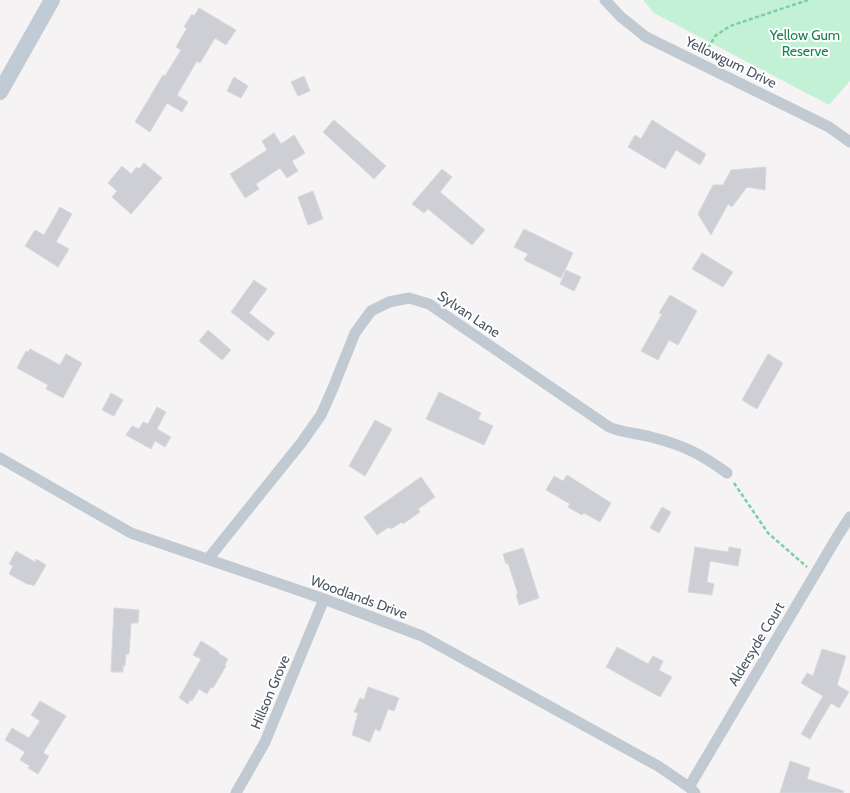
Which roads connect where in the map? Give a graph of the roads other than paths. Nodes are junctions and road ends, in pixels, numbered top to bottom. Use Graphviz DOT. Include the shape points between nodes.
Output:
graph roads {
  1 [pos="52,0"];
  2 [pos="605,0"];
  3 [pos="0,92"];
  4 [pos="850,142"];
  5 [pos="0,458"];
  6 [pos="727,473"];
  7 [pos="850,517"];
  8 [pos="208,558"];
  9 [pos="324,599"];
  10 [pos="692,790"];
  11 [pos="236,793"];
  1 -- 3 [label="street"];
  2 -- 4 [label="street, Yellowgum Drive" via="646,37 829,127"];
  5 -- 8 [label="street, Woodlands Drive" via="130,533"];
  6 -- 8 [label="street, Sylvan Lane" via="680,445 609,428 429,304 408,298 389,302 371,311 355,333 321,415"];
  7 -- 10 [label="street, Aldersyde Court"];
  8 -- 9 [label="street, Woodlands Drive"];
  9 -- 10 [label="street, Woodlands Drive" via="422,636 658,766"];
  9 -- 11 [label="street, Hillson Grove" via="265,742"];
}
